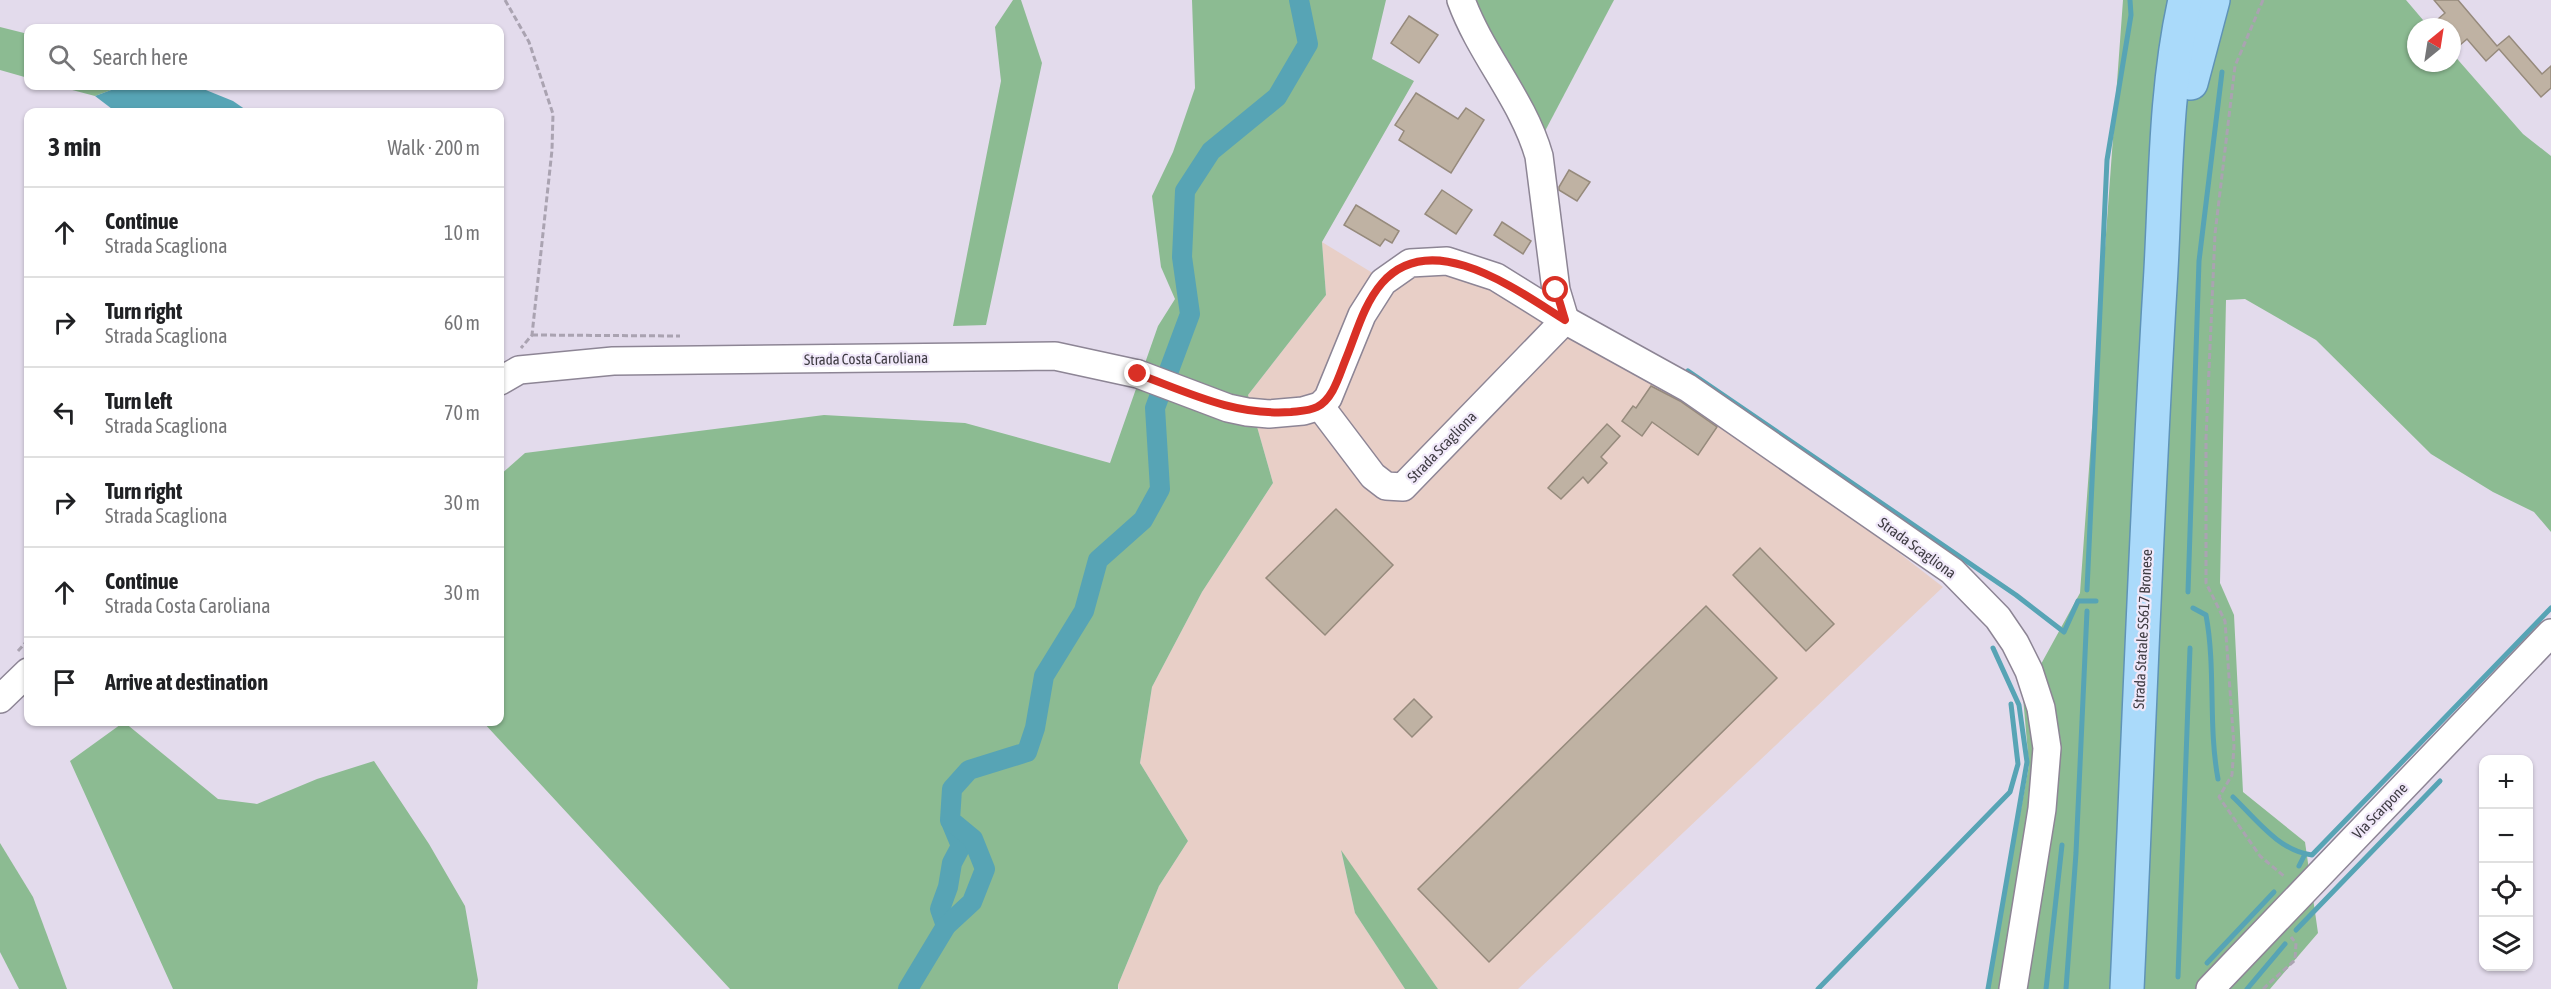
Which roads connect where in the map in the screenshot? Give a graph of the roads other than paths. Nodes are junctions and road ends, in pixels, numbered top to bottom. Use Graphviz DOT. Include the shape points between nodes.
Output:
graph roads {
  1 [pos="1461,0"];
  2 [pos="2162,0"];
  3 [pos="2186,0"];
  4 [pos="2213,0"];
  5 [pos="2161,269"];
  6 [pos="1565,320"];
  7 [pos="504,379"];
  8 [pos="1320,406"];
  9 [pos="2551,633"];
  10 [pos="24,676"];
  11 [pos="0,699"];
  12 [pos="2013,989"];
  13 [pos="2127,989"];
  14 [pos="2210,989"];
  1 -- 6 [label="street" via="1535,142 1556,290"];
  2 -- 5 [label="main road" via="2151,123 2151,177"];
  3 -- 5 [label="main road" via="2169,122"];
  4 -- 5 [label="main road" via="2191,78"];
  5 -- 13 [label="main road, Strada Statale SS617 Bronese"];
  6 -- 8 [label="street, Strada Scagliona" via="1496,277 1446,261 1410,263 1383,282 1371,298 1336,384"];
  6 -- 8 [label="street, Strada Scagliona" via="1403,487 1386,486 1373,476"];
  6 -- 12 [label="street, Strada Scagliona" via="1688,388 1952,571 1998,618 2029,671 2041,708 2047,747 2042,809"];
  7 -- 8 [label="street, Strada Costa Caroliana" via="519,370 613,361 1055,356 1138,374 1228,408 1269,414"];
  9 -- 14 [label="street, Via Scarpone"];
  10 -- 11 [label="street"];
}
